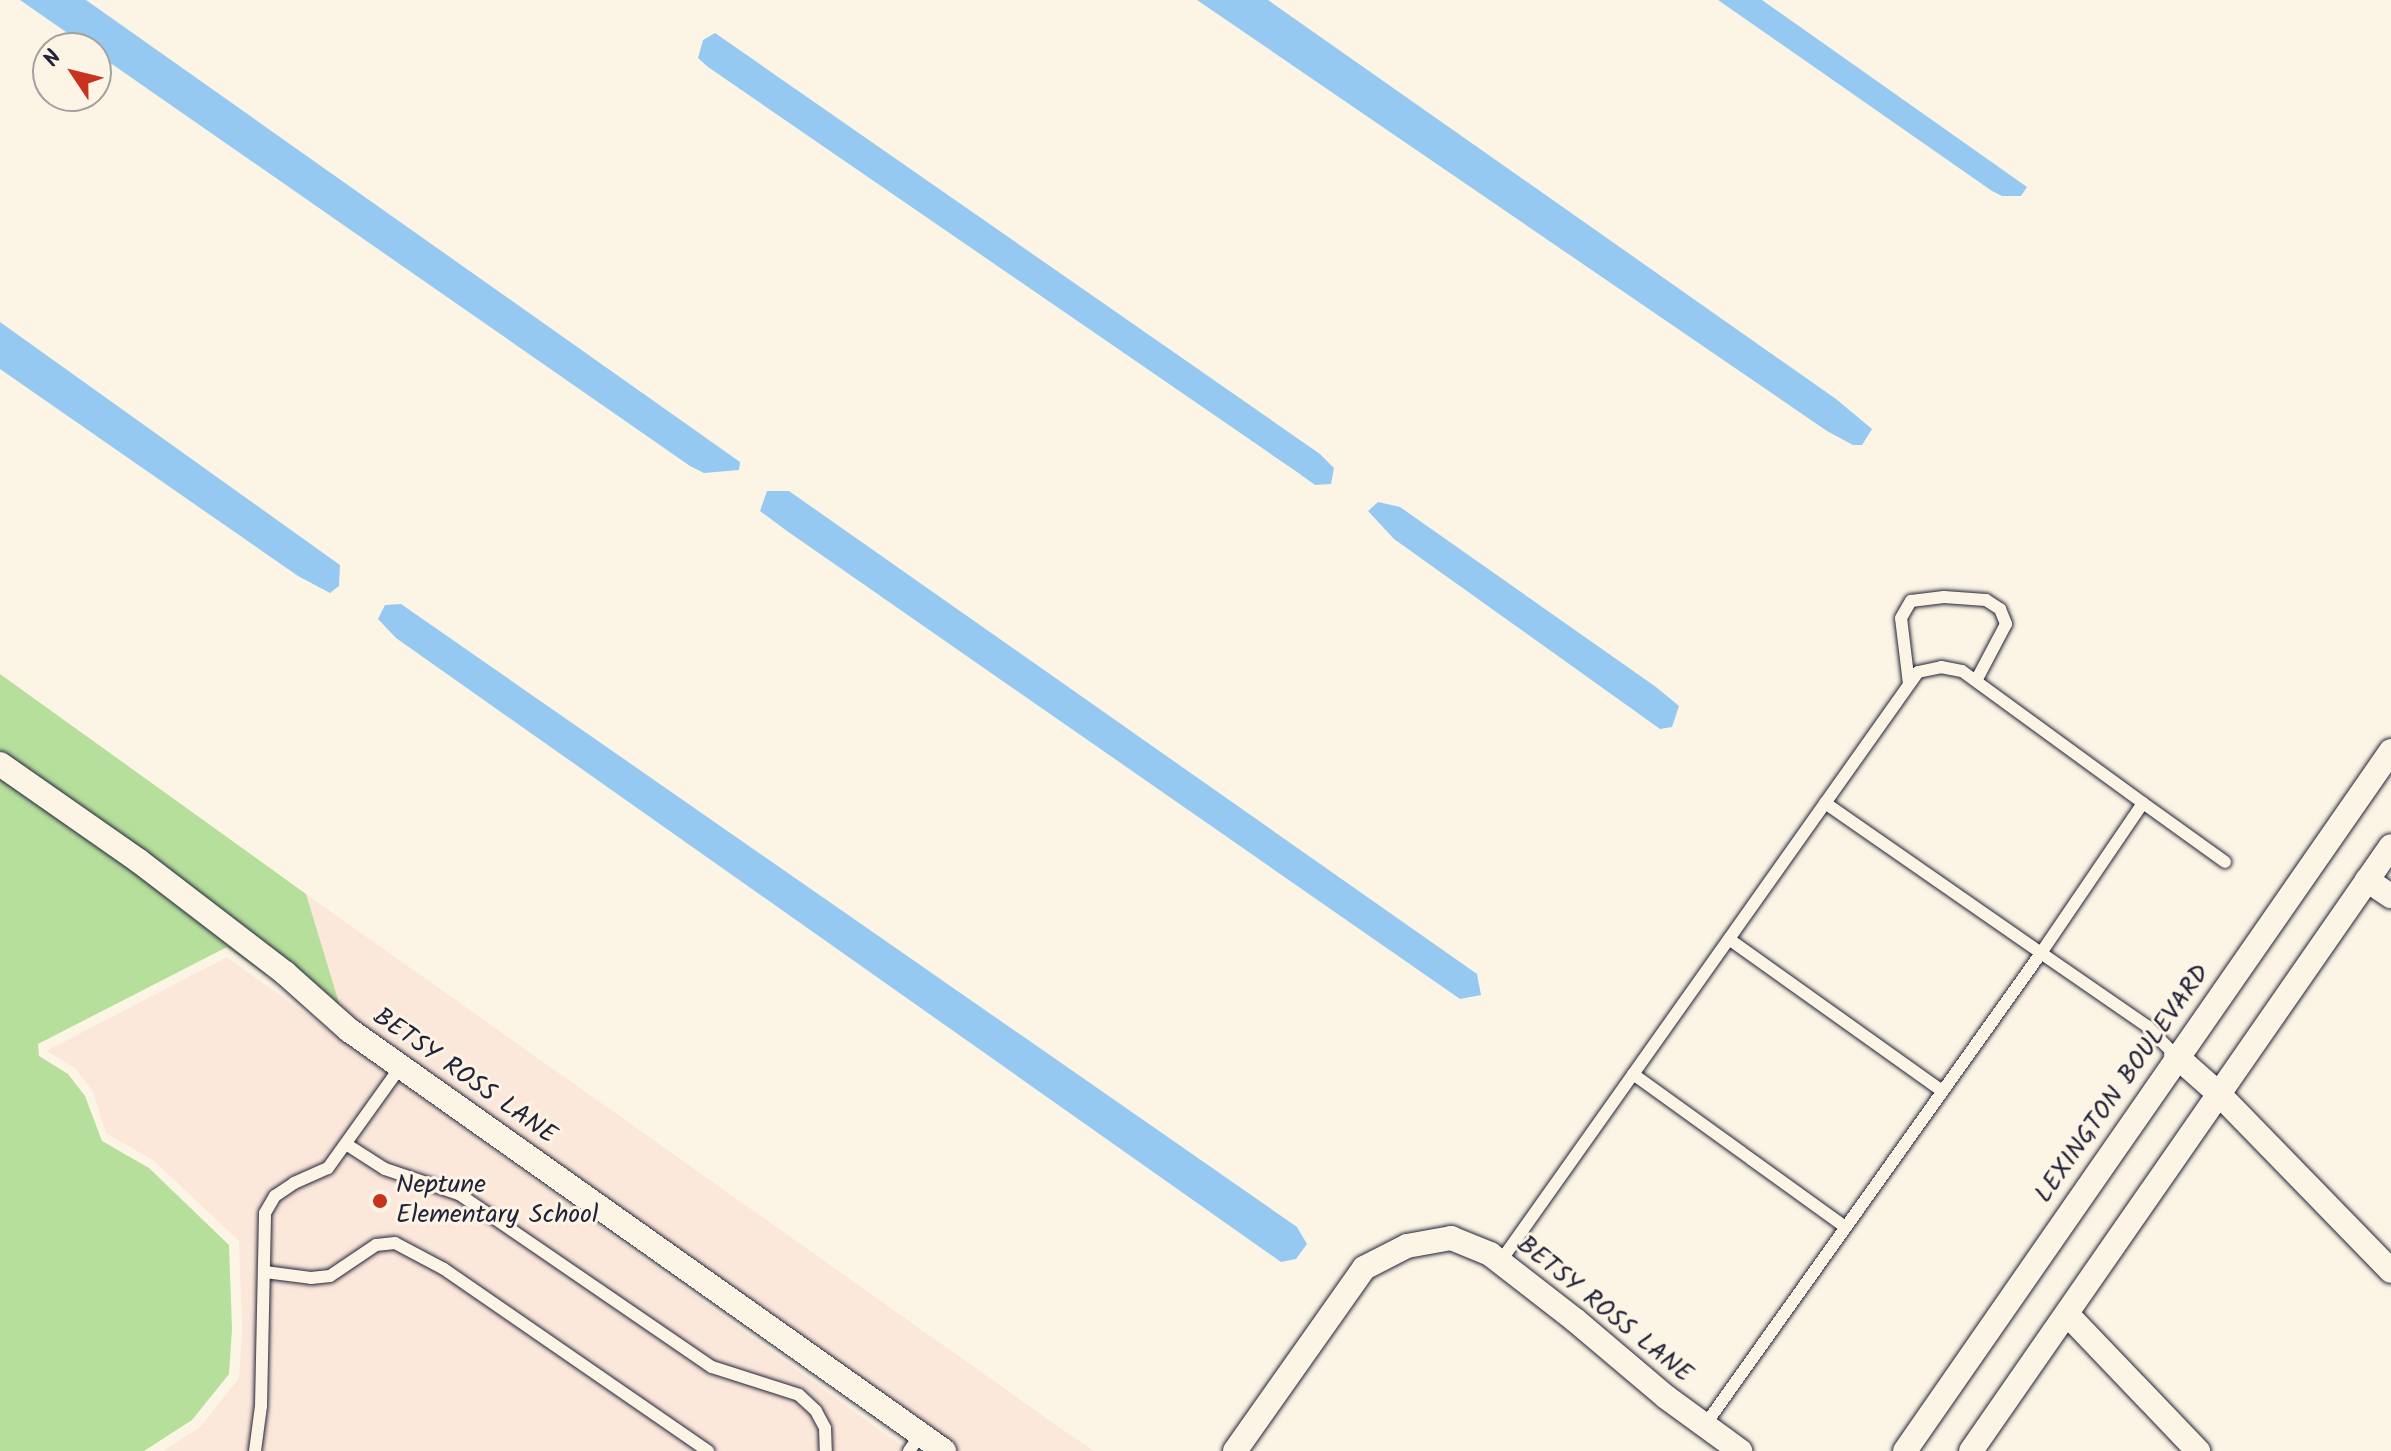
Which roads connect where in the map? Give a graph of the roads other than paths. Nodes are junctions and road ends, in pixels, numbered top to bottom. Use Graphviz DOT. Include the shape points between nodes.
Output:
graph roads {
  1 [pos="1976,681"];
  2 [pos="1909,684"];
  3 [pos="2391,751"];
  4 [pos="0,764"];
  5 [pos="1825,803"];
  6 [pos="2143,803"];
  7 [pos="2391,846"];
  8 [pos="2225,862"];
  9 [pos="2367,880"];
  10 [pos="2391,896"];
  11 [pos="1729,939"];
  12 [pos="2041,953"];
  13 [pos="2176,1056"];
  14 [pos="401,1066"];
  15 [pos="1633,1074"];
  16 [pos="1942,1091"];
  17 [pos="2218,1093"];
  18 [pos="346,1144"];
  19 [pos="1845,1227"];
  20 [pos="1500,1262"];
  21 [pos="2391,1271"];
  22 [pos="265,1272"];
  23 [pos="2067,1314"];
  24 [pos="1705,1425"];
  25 [pos="915,1443"];
  26 [pos="255,1451"];
  27 [pos="708,1451"];
  28 [pos="826,1451"];
  29 [pos="944,1451"];
  30 [pos="1235,1451"];
  31 [pos="1740,1451"];
  32 [pos="1905,1451"];
  33 [pos="1971,1451"];
  34 [pos="2198,1451"];
  1 -- 2 [label="lane" via="1962,671 1941,667 1918,672"];
  1 -- 2 [label="lane" via="2006,624 2000,609 1986,600 1944,597 1911,601 1901,618"];
  1 -- 6 [label="lane"];
  2 -- 5 [label="lane"];
  3 -- 13 [label="street, LEXINGTON BOULEVARD"];
  4 -- 14 [label="street, BETSY ROSS LANE" via="139,861"];
  5 -- 11 [label="lane"];
  5 -- 12 [label="lane"];
  6 -- 8 [label="lane"];
  6 -- 12 [label="lane"];
  7 -- 9 [label="street"];
  9 -- 10 [label="street"];
  9 -- 17 [label="street"];
  11 -- 15 [label="lane"];
  11 -- 16 [label="lane"];
  12 -- 13 [label="lane" via="2147,1026"];
  12 -- 16 [label="lane"];
  13 -- 17 [label="street"];
  13 -- 32 [label="street, LEXINGTON BOULEVARD"];
  14 -- 18 [label="lane"];
  14 -- 25 [label="street, BETSY ROSS LANE"];
  15 -- 19 [label="lane"];
  15 -- 20 [label="lane"];
  16 -- 19 [label="lane"];
  17 -- 21 [label="street"];
  17 -- 23 [label="street"];
  18 -- 22 [label="lane" via="328,1168 275,1196 265,1213"];
  18 -- 28 [label="lane" via="385,1169 459,1194 712,1367 799,1395 825,1428"];
  19 -- 24 [label="lane"];
  20 -- 24 [label="street, BETSY ROSS LANE"];
  20 -- 30 [label="street, BETSY ROSS LANE" via="1451,1238 1407,1246 1364,1268"];
  22 -- 26 [label="lane"];
  22 -- 27 [label="lane" via="330,1276 376,1245 395,1243 444,1269"];
  23 -- 33 [label="street"];
  23 -- 34 [label="street"];
  24 -- 31 [label="street, BETSY ROSS LANE"];
  25 -- 29 [label="street, BETSY ROSS LANE"];
}
